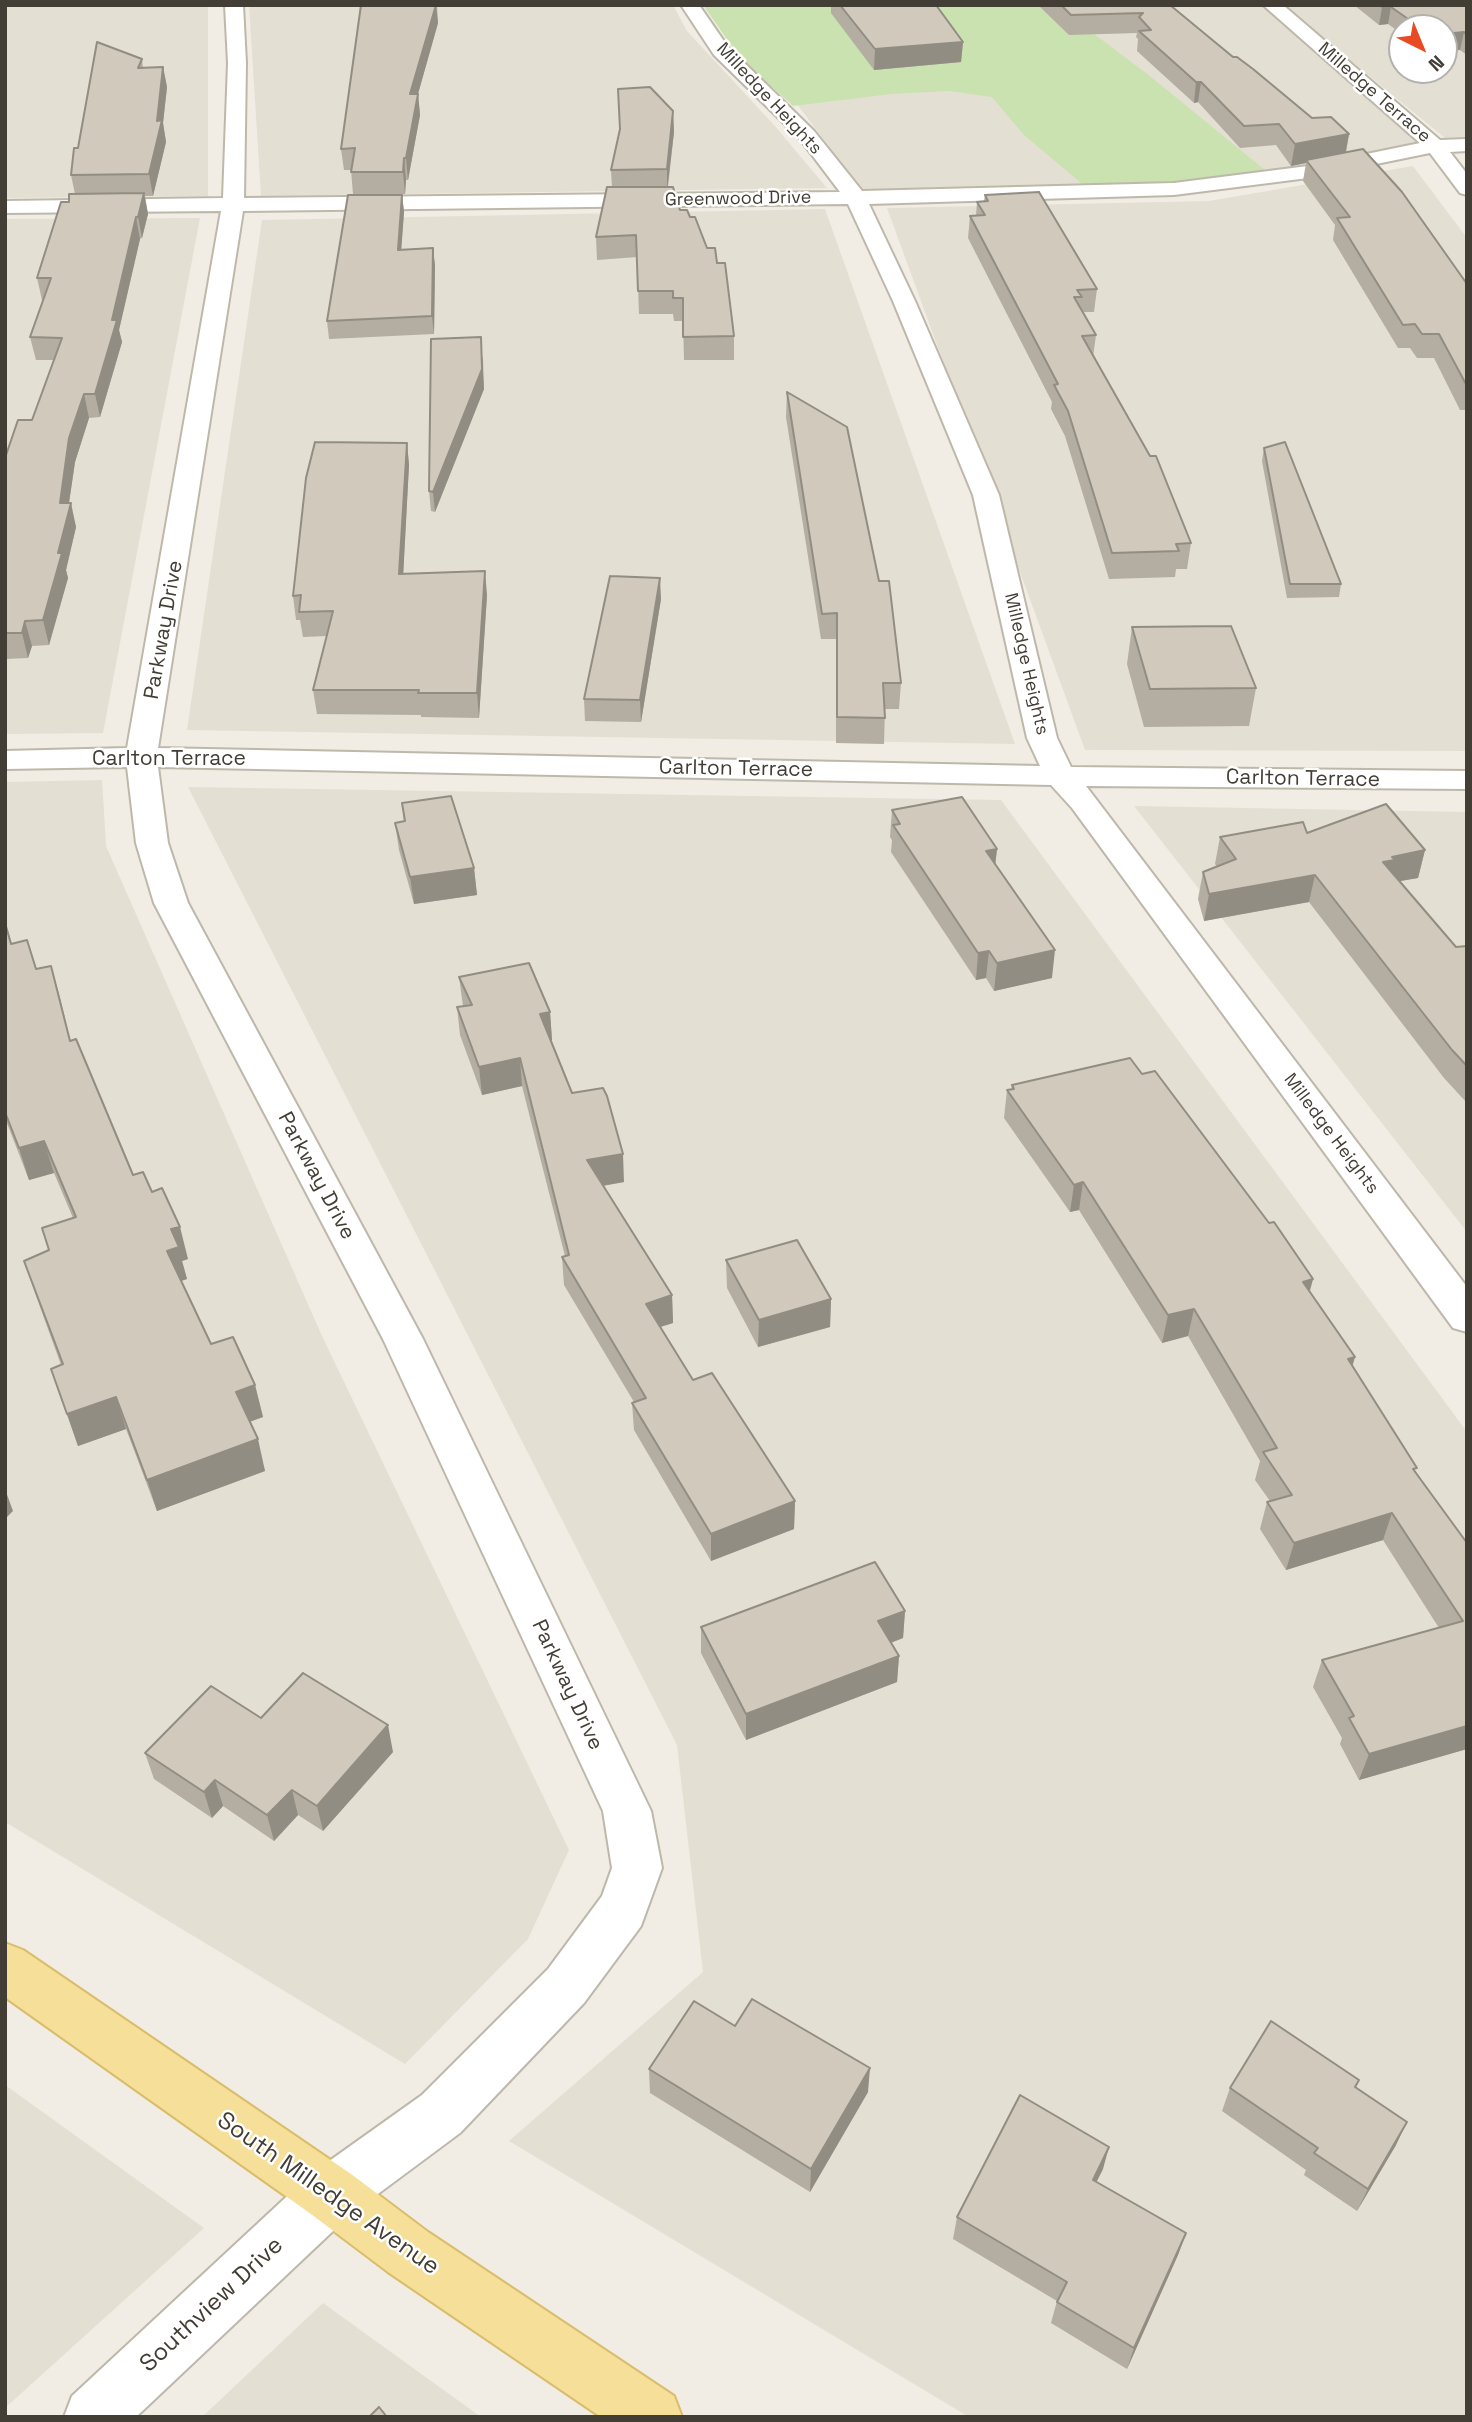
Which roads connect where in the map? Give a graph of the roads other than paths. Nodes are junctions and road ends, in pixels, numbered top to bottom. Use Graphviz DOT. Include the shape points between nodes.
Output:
graph roads {
  1 [pos="234,5"];
  2 [pos="690,5"];
  3 [pos="1272,5"];
  4 [pos="1467,145"];
  5 [pos="1435,146"];
  6 [pos="1467,189"];
  7 [pos="856,198"];
  8 [pos="233,205"];
  9 [pos="5,207"];
  10 [pos="141,757"];
  11 [pos="5,760"];
  12 [pos="1060,776"];
  13 [pos="1467,780"];
  14 [pos="1467,1317"];
  15 [pos="5,1967"];
  16 [pos="331,2194"];
  17 [pos="93,2417"];
  18 [pos="653,2417"];
  1 -- 8 [label="street, Parkway Drive"];
  2 -- 7 [label="street, Milledge Heights" via="721,51 807,135"];
  3 -- 5 [label="street, Milledge Terrace"];
  4 -- 5 [label="street, Greenwood Drive"];
  5 -- 6 [label="street, Milledge Terrace"];
  5 -- 7 [label="street, Greenwood Drive" via="1308,173 1174,189"];
  7 -- 8 [label="street, Greenwood Drive"];
  7 -- 12 [label="street, Milledge Heights" via="986,495 1042,738"];
  8 -- 9 [label="street, Greenwood Drive"];
  8 -- 10 [label="street, Parkway Drive"];
  10 -- 11 [label="street, Carlton Terrace"];
  10 -- 12 [label="street, Carlton Terrace"];
  10 -- 16 [label="street, Parkway Drive" via="152,843 172,903 403,1339 627,1811 637,1868 623,1909 566,1986 441,2113"];
  12 -- 13 [label="street, Carlton Terrace"];
  12 -- 14 [label="street, Milledge Heights"];
  15 -- 16 [label="main road, South Milledge Avenue"];
  16 -- 17 [label="street, Southview Drive"];
  16 -- 18 [label="main road, South Milledge Avenue" via="408,2252"];
}
